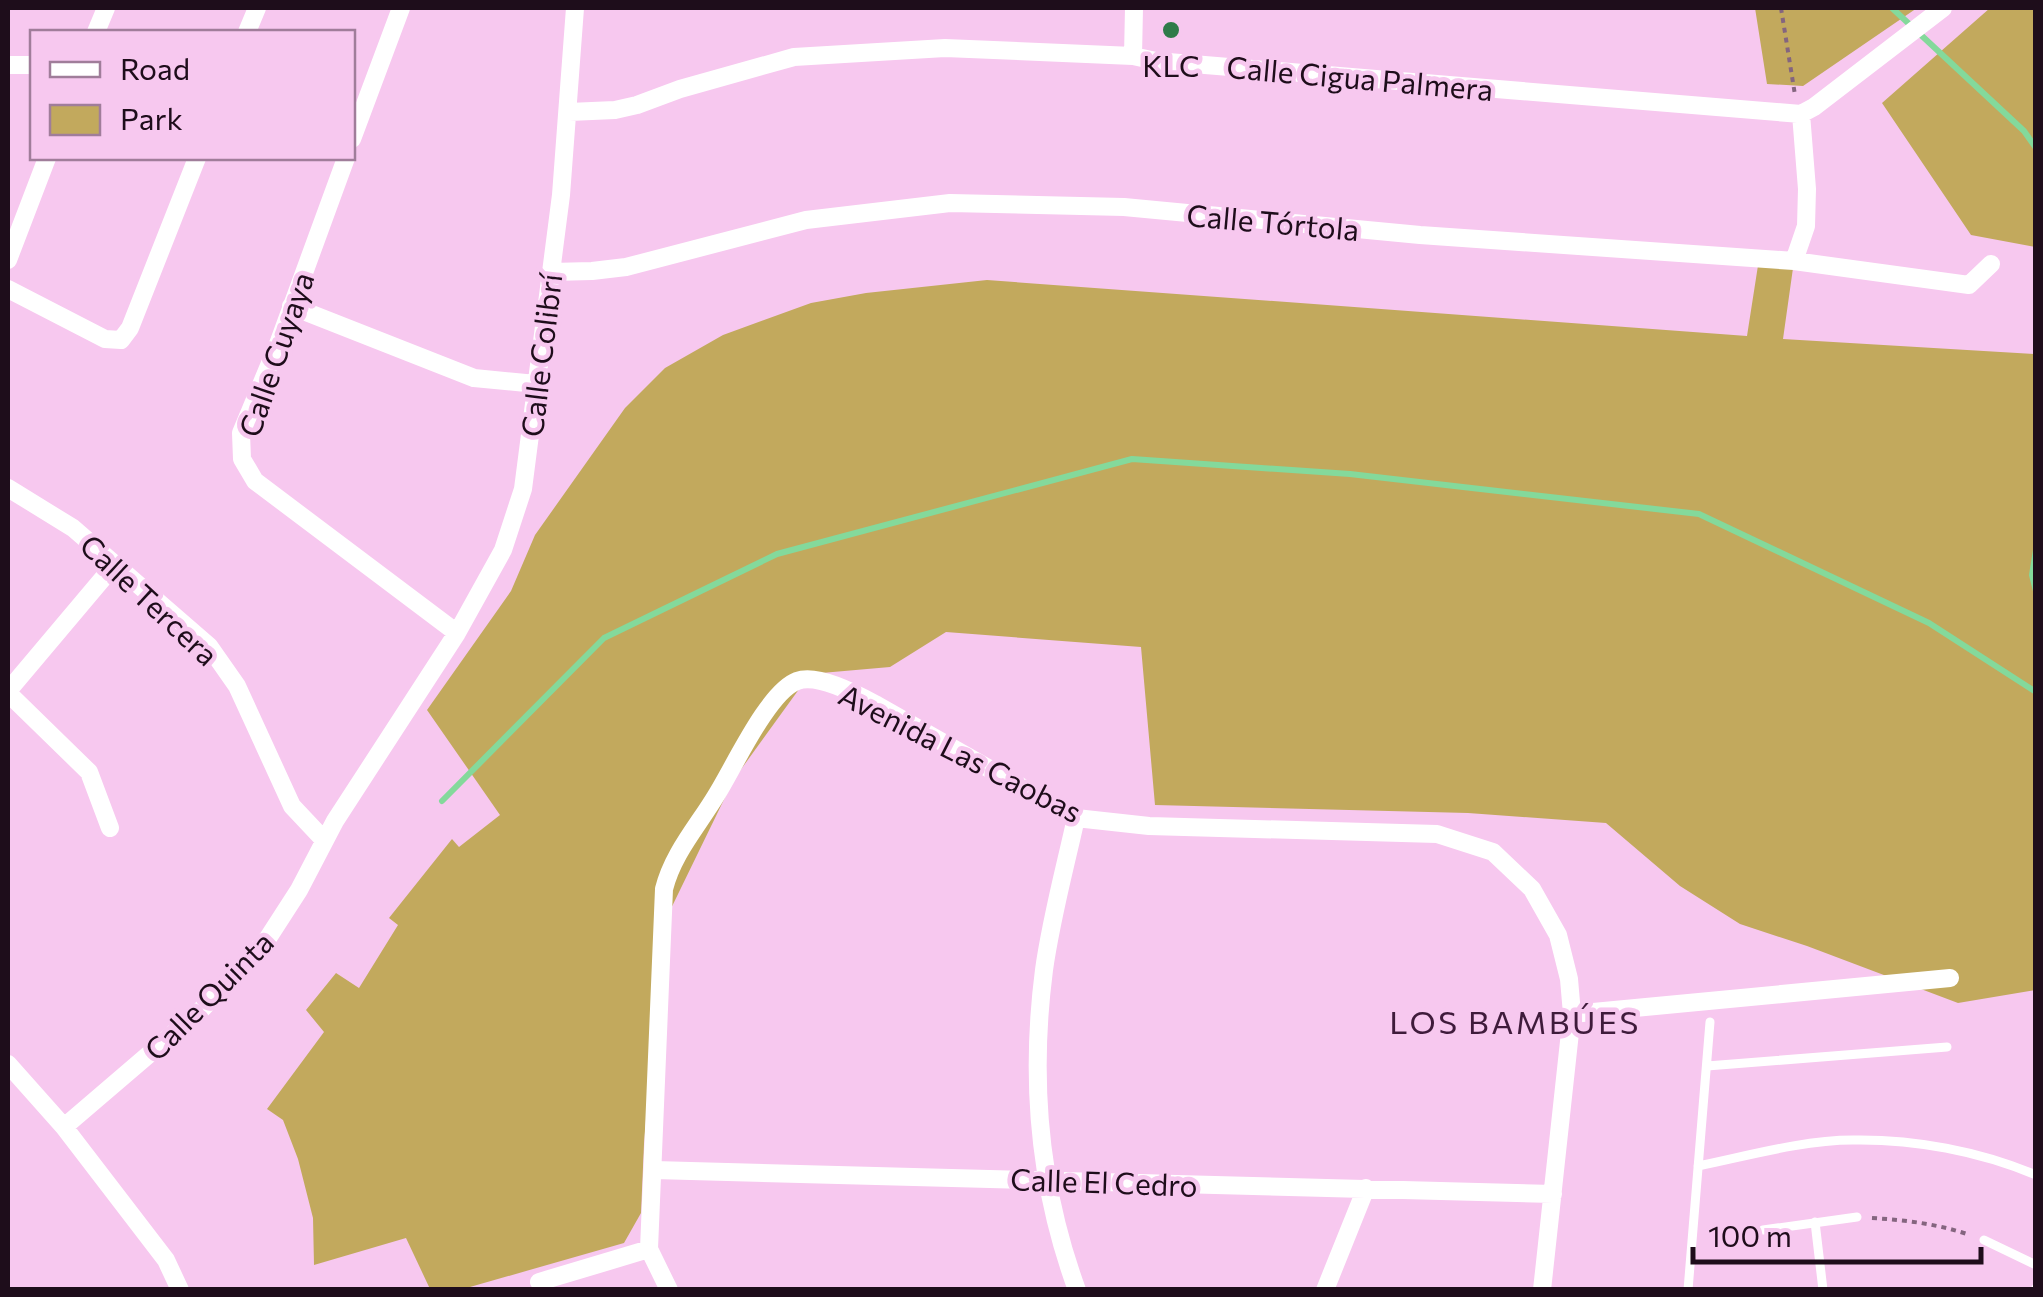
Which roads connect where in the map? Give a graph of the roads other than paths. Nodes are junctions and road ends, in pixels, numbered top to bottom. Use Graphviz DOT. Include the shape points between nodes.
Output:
graph roads {
  1 [pos="401,8"];
  2 [pos="575,8"];
  3 [pos="1134,8"];
  4 [pos="1943,8"];
  5 [pos="1133,56"];
  6 [pos="568,112"];
  7 [pos="1801,114"];
  8 [pos="355,131"];
  9 [pos="46,160"];
  10 [pos="197,160"];
  11 [pos="345,160"];
  12 [pos="8,260"];
  13 [pos="1794,261"];
  14 [pos="1991,264"];
  15 [pos="551,272"];
  16 [pos="8,288"];
  17 [pos="291,306"];
  18 [pos="536,384"];
  19 [pos="8,488"];
  20 [pos="115,564"];
  21 [pos="457,633"];
  22 [pos="426,680"];
  23 [pos="8,692"];
  24 [pos="1076,818"];
  25 [pos="110,828"];
  26 [pos="324,840"];
  27 [pos="1950,978"];
  28 [pos="1572,1014"];
  29 [pos="1710,1022"];
  30 [pos="1947,1047"];
  31 [pos="8,1064"];
  32 [pos="1707,1066"];
  33 [pos="64,1127"];
  34 [pos="1698,1166"];
  35 [pos="654,1170"];
  36 [pos="2036,1176"];
  37 [pos="1047,1180"];
  38 [pos="1366,1188"];
  39 [pos="1553,1194"];
  40 [pos="1857,1217"];
  41 [pos="1815,1222"];
  42 [pos="1763,1230"];
  43 [pos="1984,1240"];
  44 [pos="649,1249"];
  45 [pos="2036,1265"];
  46 [pos="539,1282"];
  47 [pos="180,1290"];
  48 [pos="669,1290"];
  49 [pos="1076,1290"];
  50 [pos="1326,1290"];
  51 [pos="1542,1290"];
  52 [pos="1688,1290"];
  53 [pos="1823,1290"];
  1 -- 8 [label="street"];
  2 -- 6 [label="street, Calle Colibrí"];
  3 -- 5 [label="street"];
  4 -- 7 [label="street"];
  5 -- 6 [label="street, Calle Cigua Palmera" via="945,48 794,57 637,105"];
  5 -- 7 [label="street, Calle Cigua Palmera"];
  6 -- 15 [label="street, Calle Colibrí"];
  7 -- 13 [label="street" via="1806,226"];
  9 -- 12 [label="street"];
  10 -- 16 [label="street" via="121,340 105,339"];
  11 -- 17 [label="street, Calle Cuyaya"];
  13 -- 14 [label="street, Calle Tórtola" via="1969,285"];
  13 -- 15 [label="street, Calle Tórtola" via="1124,207 950,203 806,220 626,267"];
  15 -- 18 [label="street, Calle Colibrí"];
  17 -- 18 [label="street" via="474,378"];
  17 -- 21 [label="street, Calle Cuyaya" via="241,433 242,459 256,481"];
  18 -- 21 [label="street, Calle Colibrí" via="523,490 503,550"];
  19 -- 20 [label="street, Calle Tercera" via="73,528"];
  20 -- 23 [label="street"];
  20 -- 26 [label="street, Calle Tercera" via="209,646 236,686 292,806"];
  21 -- 22 [label="street, Calle Colibrí"];
  22 -- 26 [label="street, Calle Quinta"];
  23 -- 25 [label="street" via="89,772"];
  24 -- 28 [label="street, Avenida Las Caobas" via="1436,834 1493,852 1532,890 1558,935"];
  24 -- 35 [label="street, Avenida Las Caobas" via="850,691 810,679 791,684 760,720 668,872"];
  24 -- 37 [label="street" via="1037,1030"];
  26 -- 33 [label="street, Calle Quinta" via="268,938 203,1008"];
  27 -- 28 [label="street"];
  28 -- 39 [label="street, Avenida Las Caobas"];
  29 -- 32 [label="lane"];
  30 -- 32 [label="lane"];
  31 -- 33 [label="street"];
  32 -- 34 [label="lane"];
  33 -- 47 [label="street" via="166,1260"];
  34 -- 36 [label="lane" via="1851,1140 1928,1144"];
  34 -- 52 [label="lane"];
  35 -- 37 [label="street, Calle El Cedro"];
  35 -- 44 [label="street, Avenida Las Caobas"];
  37 -- 38 [label="street, Calle El Cedro"];
  37 -- 49 [label="street"];
  38 -- 39 [label="street, Calle El Cedro"];
  38 -- 50 [label="street"];
  39 -- 51 [label="street, Avenida Las Caobas"];
  40 -- 41 [label="lane"];
  41 -- 42 [label="lane"];
  41 -- 53 [label="lane"];
  43 -- 45 [label="lane"];
  44 -- 46 [label="street"];
  44 -- 48 [label="street, Avenida Las Caobas"];
}
